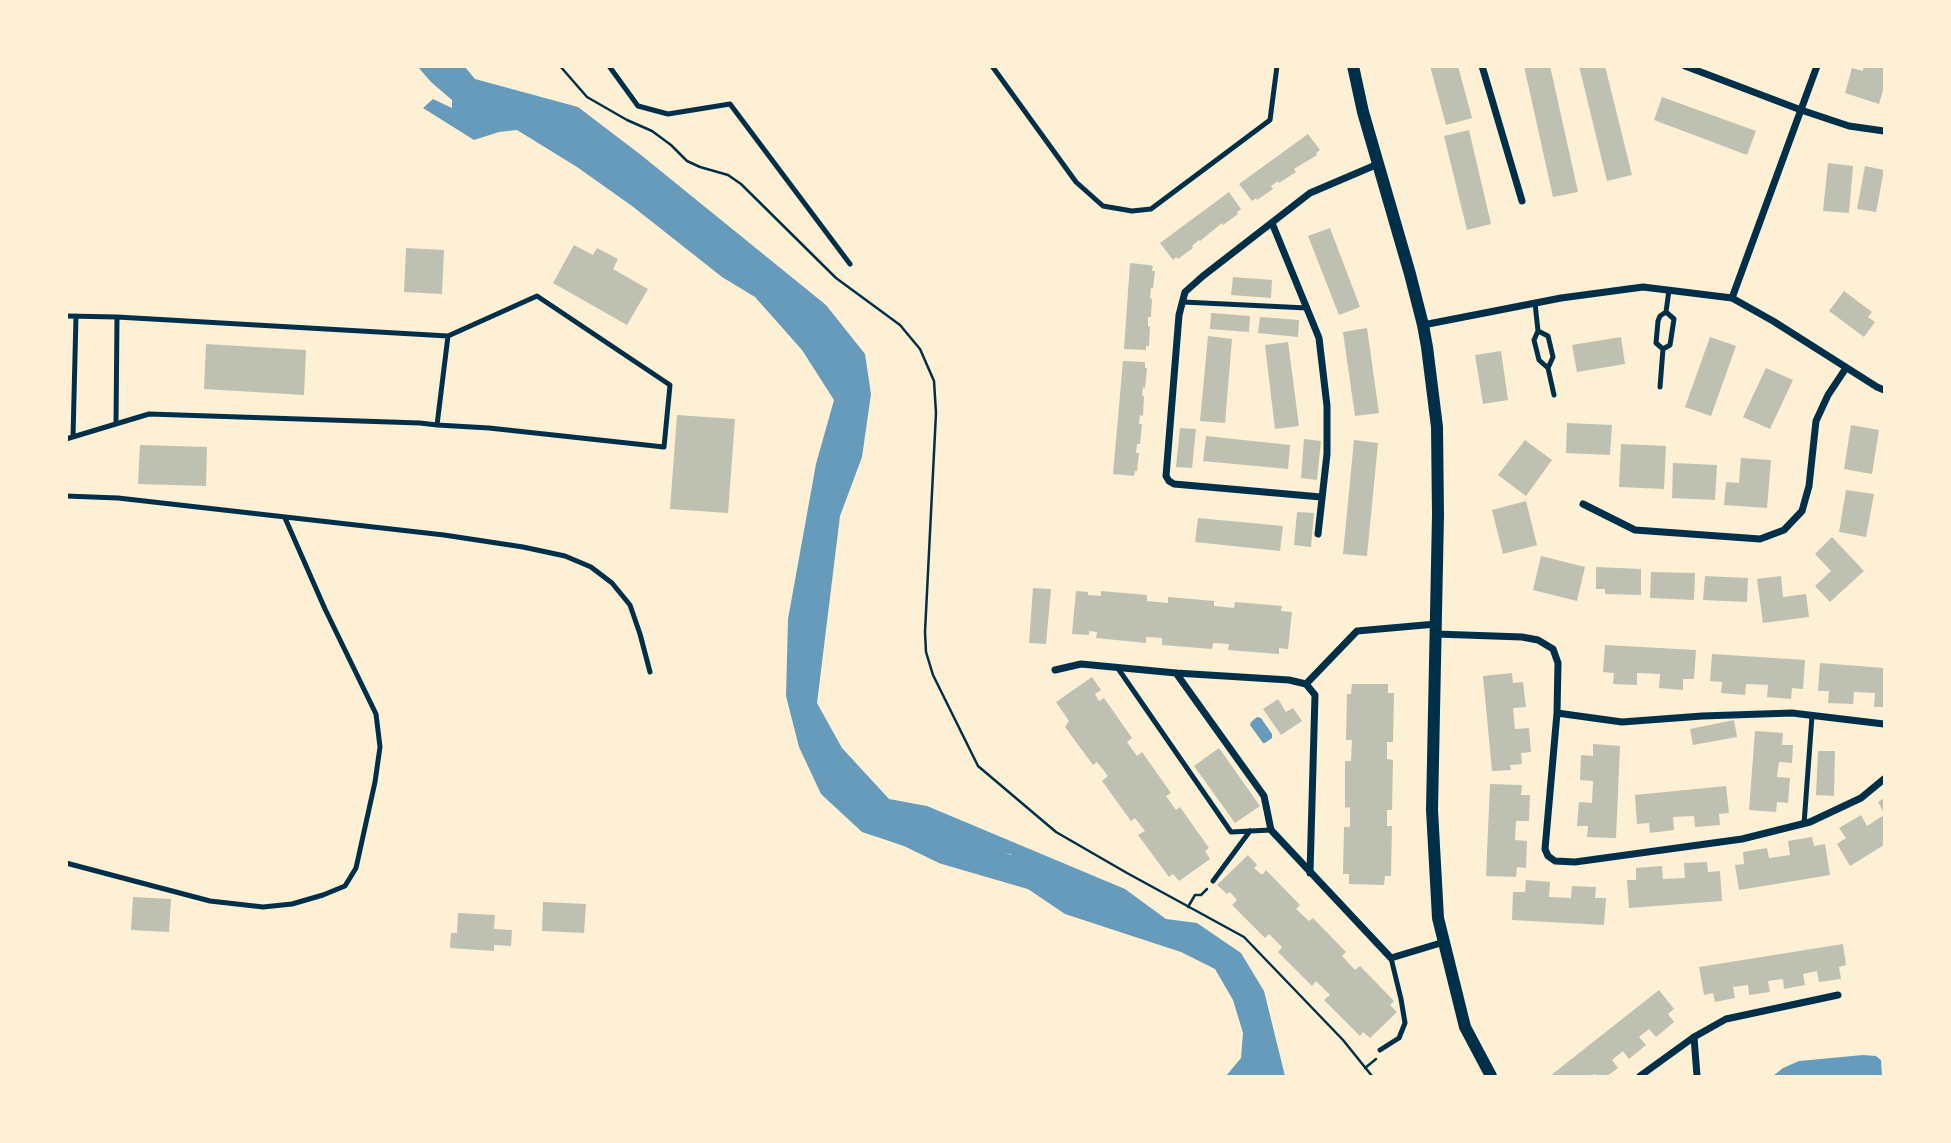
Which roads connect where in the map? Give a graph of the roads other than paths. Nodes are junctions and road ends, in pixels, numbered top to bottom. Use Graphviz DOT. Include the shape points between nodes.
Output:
graph roads {
  1 [pos="609,66"];
  2 [pos="992,66"];
  3 [pos="1277,66"];
  4 [pos="1353,66"];
  5 [pos="1482,66"];
  6 [pos="1685,66"];
  7 [pos="1817,66"];
  8 [pos="1801,110"];
  9 [pos="1885,131"];
  10 [pos="1378,164"];
  11 [pos="1522,201"];
  12 [pos="1272,223"];
  13 [pos="850,264"];
  14 [pos="1668,290"];
  15 [pos="1732,298"];
  16 [pos="1183,302"];
  17 [pos="1535,303"];
  18 [pos="1307,308"];
  19 [pos="1666,312"];
  20 [pos="66,316"];
  21 [pos="76,316"];
  22 [pos="117,317"];
  23 [pos="1423,325"];
  24 [pos="1538,331"];
  25 [pos="448,336"];
  26 [pos="1663,349"];
  27 [pos="1548,368"];
  28 [pos="1846,368"];
  29 [pos="1660,387"];
  30 [pos="1885,390"];
  31 [pos="1554,395"];
  32 [pos="116,424"];
  33 [pos="437,425"];
  34 [pos="70,438"];
  35 [pos="66,496"];
  36 [pos="1321,497"];
  37 [pos="1583,504"];
  38 [pos="285,518"];
  39 [pos="1318,534"];
  40 [pos="1436,629"];
  41 [pos="1117,667"];
  42 [pos="1055,670"];
  43 [pos="650,673"];
  44 [pos="1176,673"];
  45 [pos="1306,684"];
  46 [pos="1557,713"];
  47 [pos="1812,716"];
  48 [pos="1885,724"];
  49 [pos="1885,779"];
  50 [pos="1804,824"];
  51 [pos="1271,830"];
  52 [pos="1250,831"];
  53 [pos="66,863"];
  54 [pos="1310,873"];
  55 [pos="1213,881"];
  56 [pos="1444,942"];
  57 [pos="1391,958"];
  58 [pos="1838,995"];
  59 [pos="1694,1037"];
  60 [pos="1380,1050"];
  61 [pos="1491,1076"];
  62 [pos="1640,1076"];
  63 [pos="1697,1076"];
  1 -- 13 [label="lane" via="638,106 668,114 730,104"];
  2 -- 3 [label="lane" via="1076,182 1103,206 1132,211 1151,209 1270,120"];
  4 -- 10 [label="street"];
  5 -- 11 [label="street"];
  6 -- 8 [label="street"];
  7 -- 8 [label="street"];
  8 -- 9 [label="street" via="1849,126"];
  8 -- 15 [label="street"];
  10 -- 12 [label="street" via="1310,193"];
  10 -- 23 [label="street"];
  12 -- 16 [label="street" via="1203,276 1185,292"];
  12 -- 18 [label="street"];
  14 -- 15 [label="street"];
  14 -- 17 [label="street" via="1643,287"];
  14 -- 19 [label="lane"];
  15 -- 28 [label="street"];
  16 -- 18 [label="lane"];
  16 -- 36 [label="street" via="1169,481"];
  17 -- 23 [label="street"];
  17 -- 24 [label="lane"];
  18 -- 36 [label="street" via="1319,338 1327,406 1328,454"];
  19 -- 26 [label="lane" via="1658,321 1656,343"];
  19 -- 26 [label="lane" via="1674,319 1670,345"];
  20 -- 21 [label="lane"];
  21 -- 22 [label="lane"];
  21 -- 34 [label="lane"];
  22 -- 25 [label="lane"];
  22 -- 32 [label="lane"];
  23 -- 40 [label="street" via="1437,427"];
  24 -- 27 [label="lane" via="1534,340 1539,360"];
  24 -- 27 [label="lane" via="1548,336 1553,357"];
  25 -- 33 [label="lane"];
  25 -- 33 [label="lane" via="537,296 670,385 664,447"];
  26 -- 29 [label="lane"];
  27 -- 31 [label="lane"];
  28 -- 30 [label="street"];
  28 -- 37 [label="street" via="1816,421 1802,511 1784,530 1760,539 1635,530"];
  32 -- 33 [label="lane" via="149,414"];
  32 -- 34 [label="lane"];
  35 -- 38 [label="lane"];
  36 -- 39 [label="street"];
  38 -- 43 [label="lane" via="523,547 591,567 612,583 630,606"];
  38 -- 53 [label="lane" via="376,714 380,747 375,782 356,868 345,886 292,904 263,907 209,901"];
  40 -- 45 [label="street" via="1357,631"];
  40 -- 46 [label="street" via="1522,637 1553,649 1558,663"];
  40 -- 56 [label="street" via="1432,810 1438,918"];
  41 -- 42 [label="street" via="1081,664"];
  41 -- 44 [label="street"];
  41 -- 52 [label="lane" via="1231,832"];
  44 -- 45 [label="street"];
  44 -- 51 [label="street" via="1264,796"];
  45 -- 54 [label="street" via="1315,695"];
  46 -- 47 [label="street" via="1622,722 1792,713"];
  46 -- 50 [label="street" via="1545,849 1555,861 1742,839"];
  47 -- 48 [label="street"];
  47 -- 50 [label="lane"];
  49 -- 50 [label="street" via="1861,798"];
  51 -- 52 [label="lane"];
  51 -- 54 [label="street"];
  52 -- 55 [label="lane"];
  54 -- 57 [label="street"];
  56 -- 57 [label="street"];
  56 -- 61 [label="street" via="1465,1027"];
  57 -- 60 [label="lane" via="1405,1023 1399,1038"];
  58 -- 59 [label="street" via="1726,1020"];
  59 -- 62 [label="street"];
  59 -- 63 [label="street"];
}
